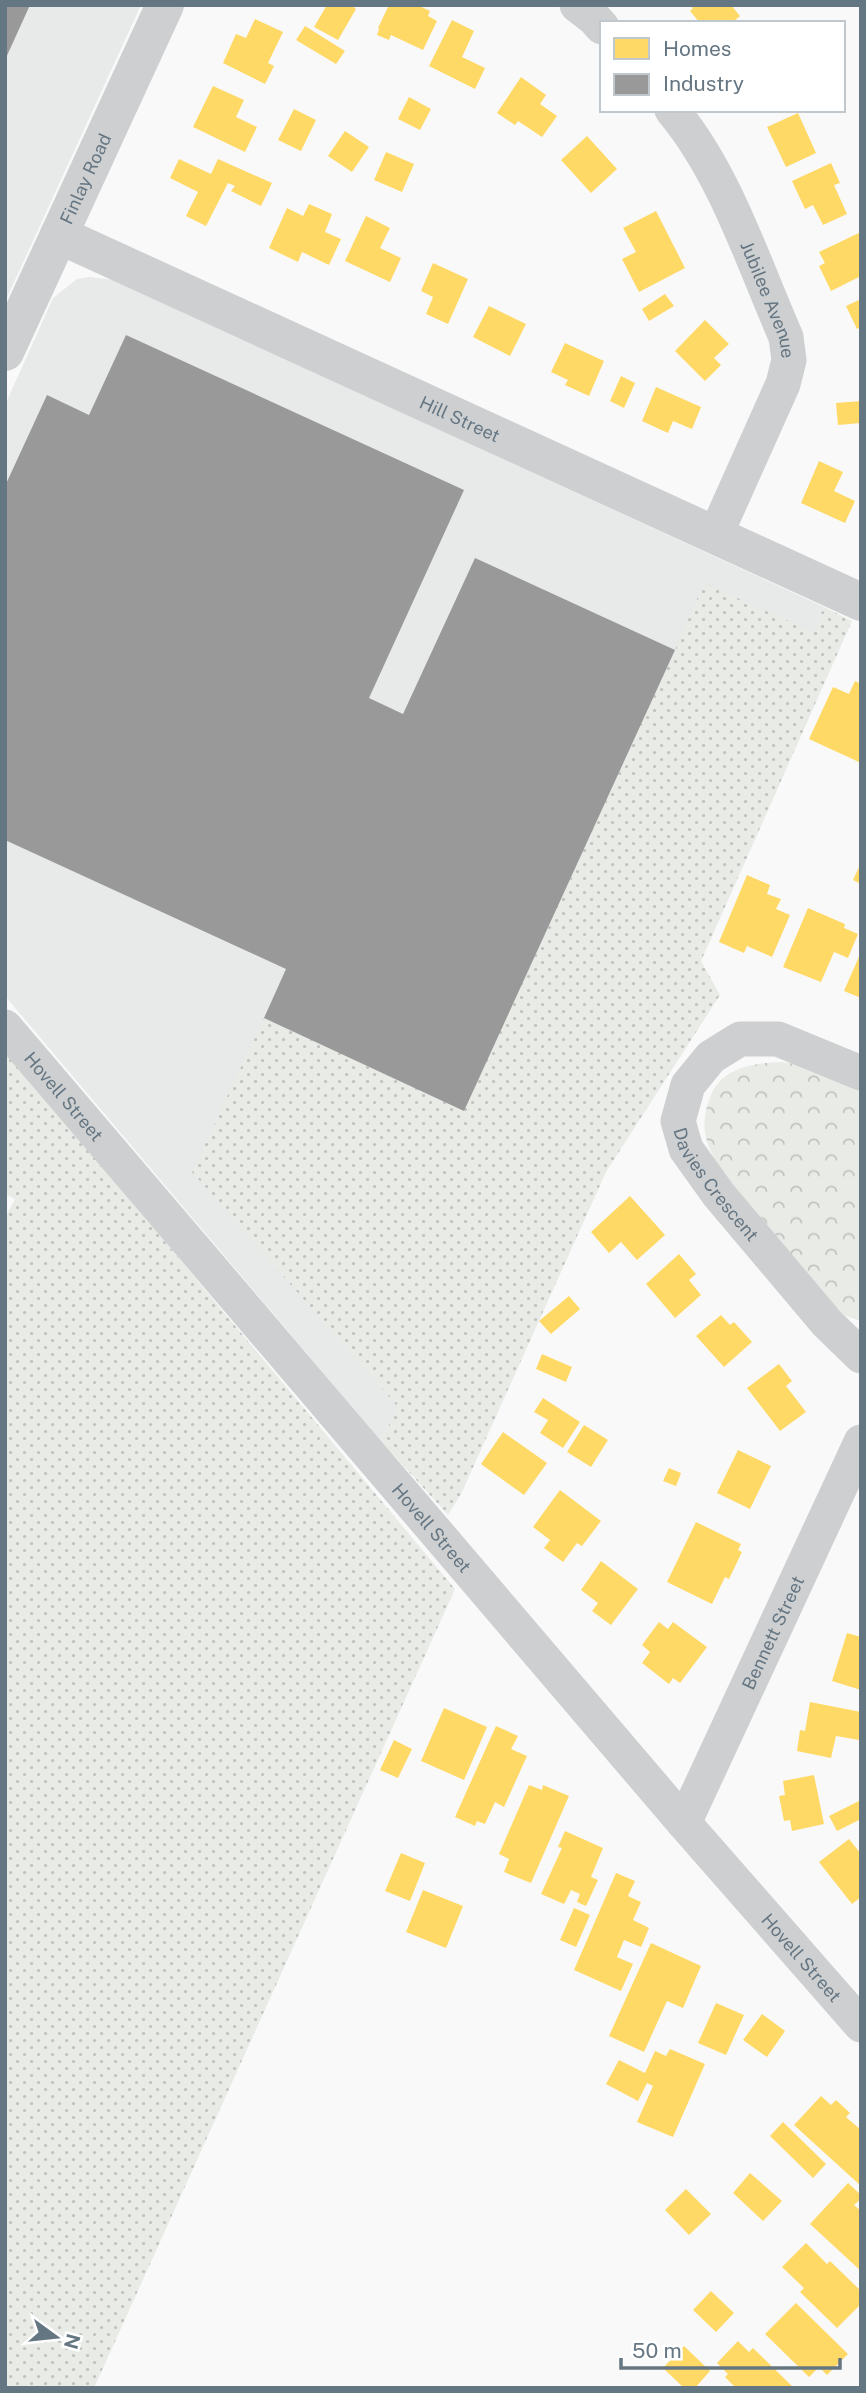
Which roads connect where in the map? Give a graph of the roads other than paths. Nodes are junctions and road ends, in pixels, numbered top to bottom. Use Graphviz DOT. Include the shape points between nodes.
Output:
graph roads {
  1 [pos="165,5"];
  2 [pos="577,5"];
  3 [pos="600,25"];
  4 [pos="674,112"];
  5 [pos="59,235"];
  6 [pos="5,352"];
  7 [pos="715,536"];
  8 [pos="861,603"];
  9 [pos="5,1027"];
  10 [pos="861,1073"];
  11 [pos="861,1356"];
  12 [pos="861,1442"];
  13 [pos="684,1823"];
  14 [pos="861,2025"];
  1 -- 5 [label="street, Finlay Road"];
  2 -- 3 [label="street"];
  4 -- 7 [label="street, Jubilee Avenue" via="718,179 786,337 789,360 773,411"];
  5 -- 6 [label="street, Finlay Road"];
  5 -- 7 [label="street, Hill Street"];
  7 -- 8 [label="street, Hill Street"];
  9 -- 13 [label="street, Hovell Street"];
  10 -- 11 [label="street, Davies Crescent" via="778,1039 740,1039 711,1057 688,1084 678,1121 686,1149 719,1195 827,1323"];
  12 -- 13 [label="street, Bennett Street"];
  13 -- 14 [label="street, Hovell Street"];
}
